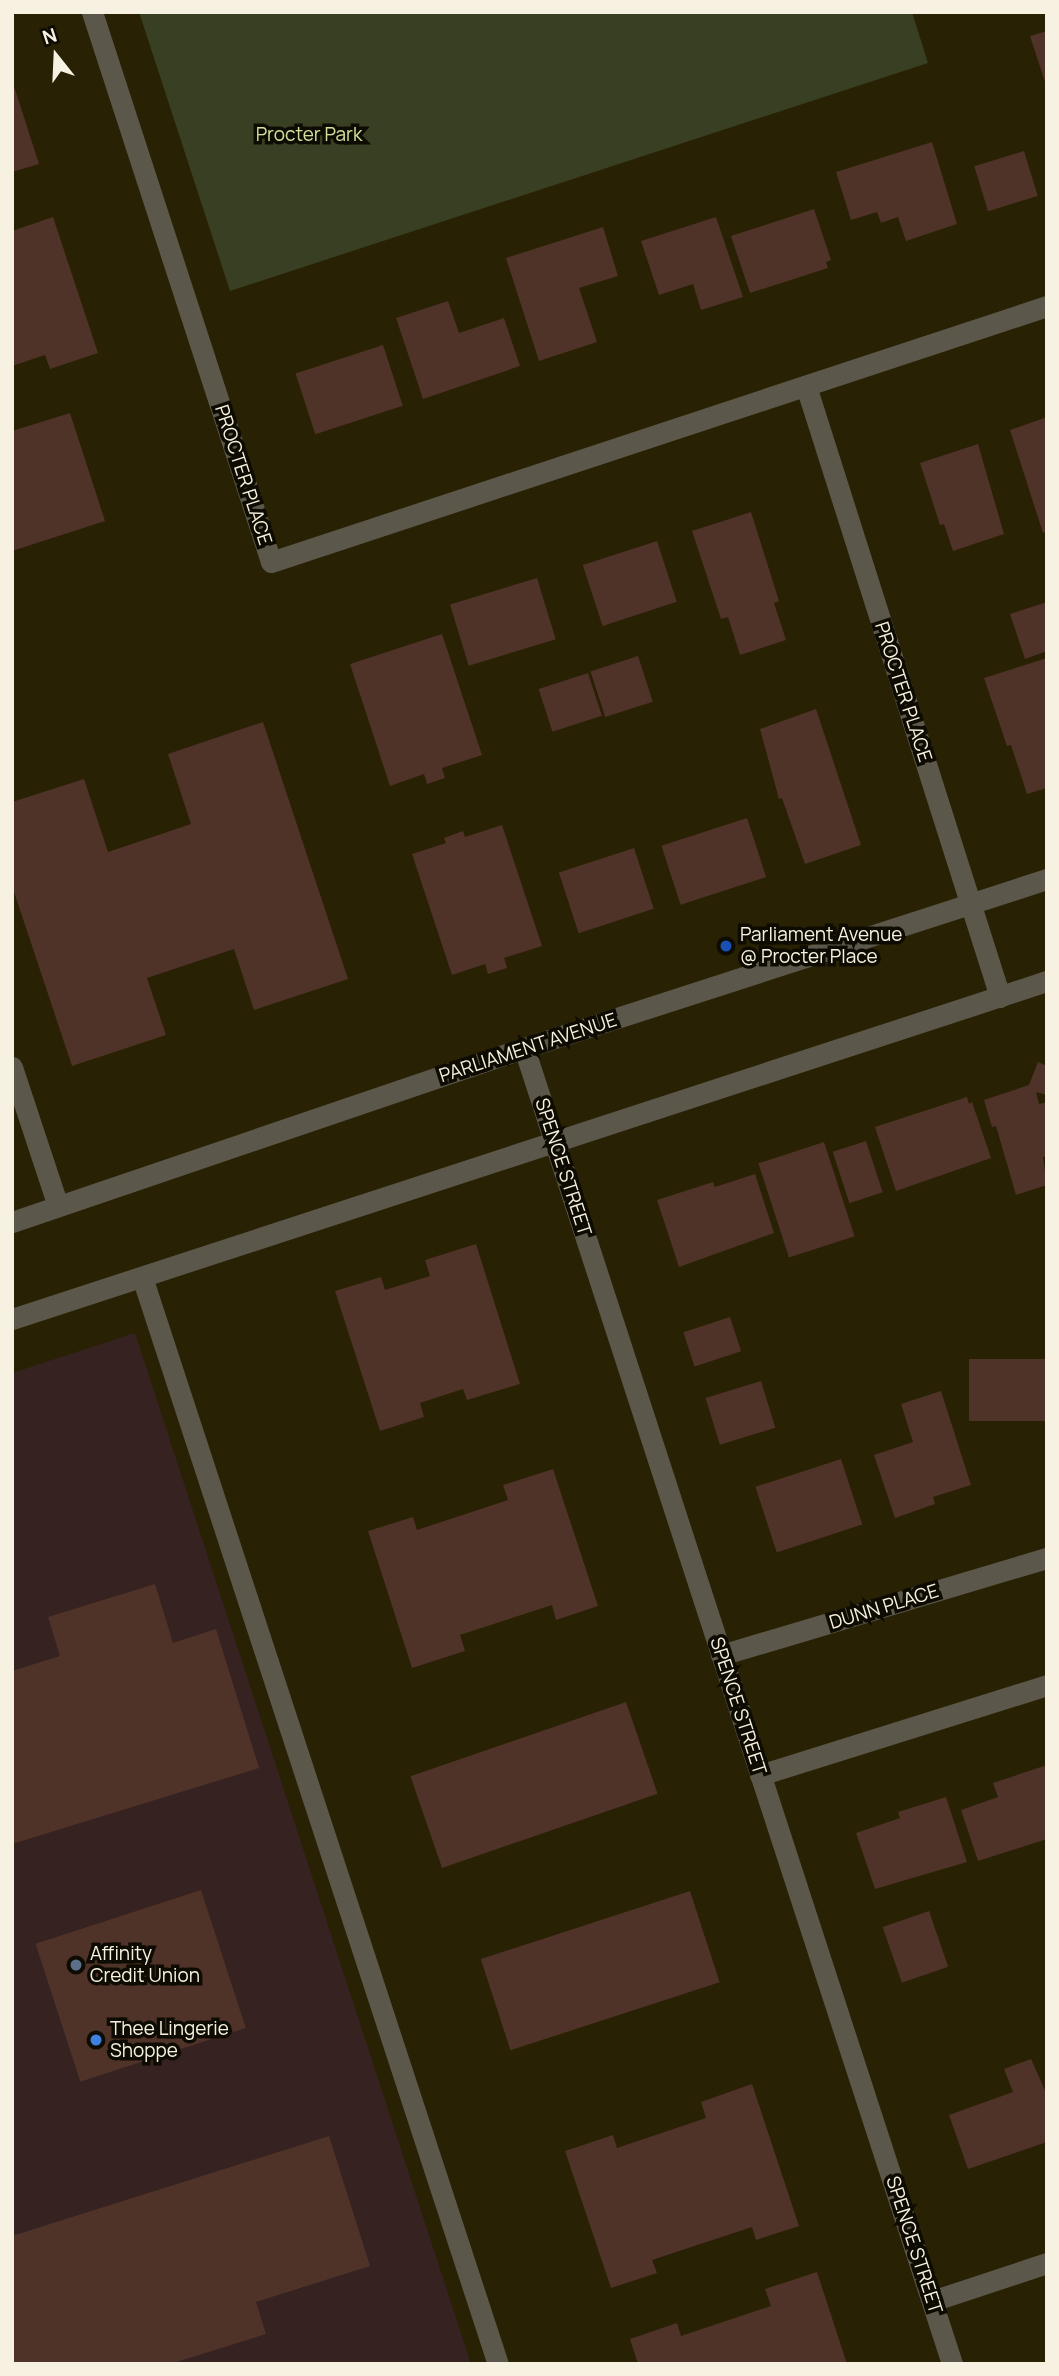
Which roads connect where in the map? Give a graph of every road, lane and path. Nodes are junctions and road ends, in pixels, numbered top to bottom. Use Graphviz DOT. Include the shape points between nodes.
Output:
graph roads {
  1 [pos="92,12"];
  2 [pos="1047,306"];
  3 [pos="806,386"];
  4 [pos="1047,879"];
  5 [pos="970,904"];
  6 [pos="1047,981"];
  7 [pos="1000,997"];
  8 [pos="524,1048"];
  9 [pos="12,1067"];
  10 [pos="555,1143"];
  11 [pos="58,1206"];
  12 [pos="12,1222"];
  13 [pos="142,1277"];
  14 [pos="12,1319"];
  15 [pos="1047,1558"];
  16 [pos="722,1656"];
  17 [pos="1047,1685"];
  18 [pos="760,1775"];
  19 [pos="1047,2263"];
  20 [pos="932,2301"];
  21 [pos="498,2364"];
  22 [pos="952,2364"];
  1 -- 3 [label="street, PROCTER PLACE" via="271,562"];
  2 -- 3 [label="street, PROCTER PLACE"];
  3 -- 5 [label="street, PROCTER PLACE"];
  4 -- 5 [label="street, PARLIAMENT AVENUE"];
  5 -- 7 [label="street, PROCTER PLACE"];
  5 -- 8 [label="street, PARLIAMENT AVENUE"];
  6 -- 7 [label="street"];
  7 -- 10 [label="street"];
  8 -- 10 [label="street, SPENCE STREET"];
  8 -- 11 [label="street, PARLIAMENT AVENUE"];
  9 -- 11 [label="street"];
  10 -- 13 [label="street"];
  10 -- 16 [label="street, SPENCE STREET"];
  11 -- 12 [label="street, PARLIAMENT AVENUE"];
  13 -- 14 [label="street"];
  13 -- 21 [label="street"];
  15 -- 16 [label="street, DUNN PLACE"];
  16 -- 18 [label="street, SPENCE STREET"];
  17 -- 18 [label="street"];
  18 -- 20 [label="street, SPENCE STREET"];
  19 -- 20 [label="street"];
  20 -- 22 [label="street, SPENCE STREET"];
}
